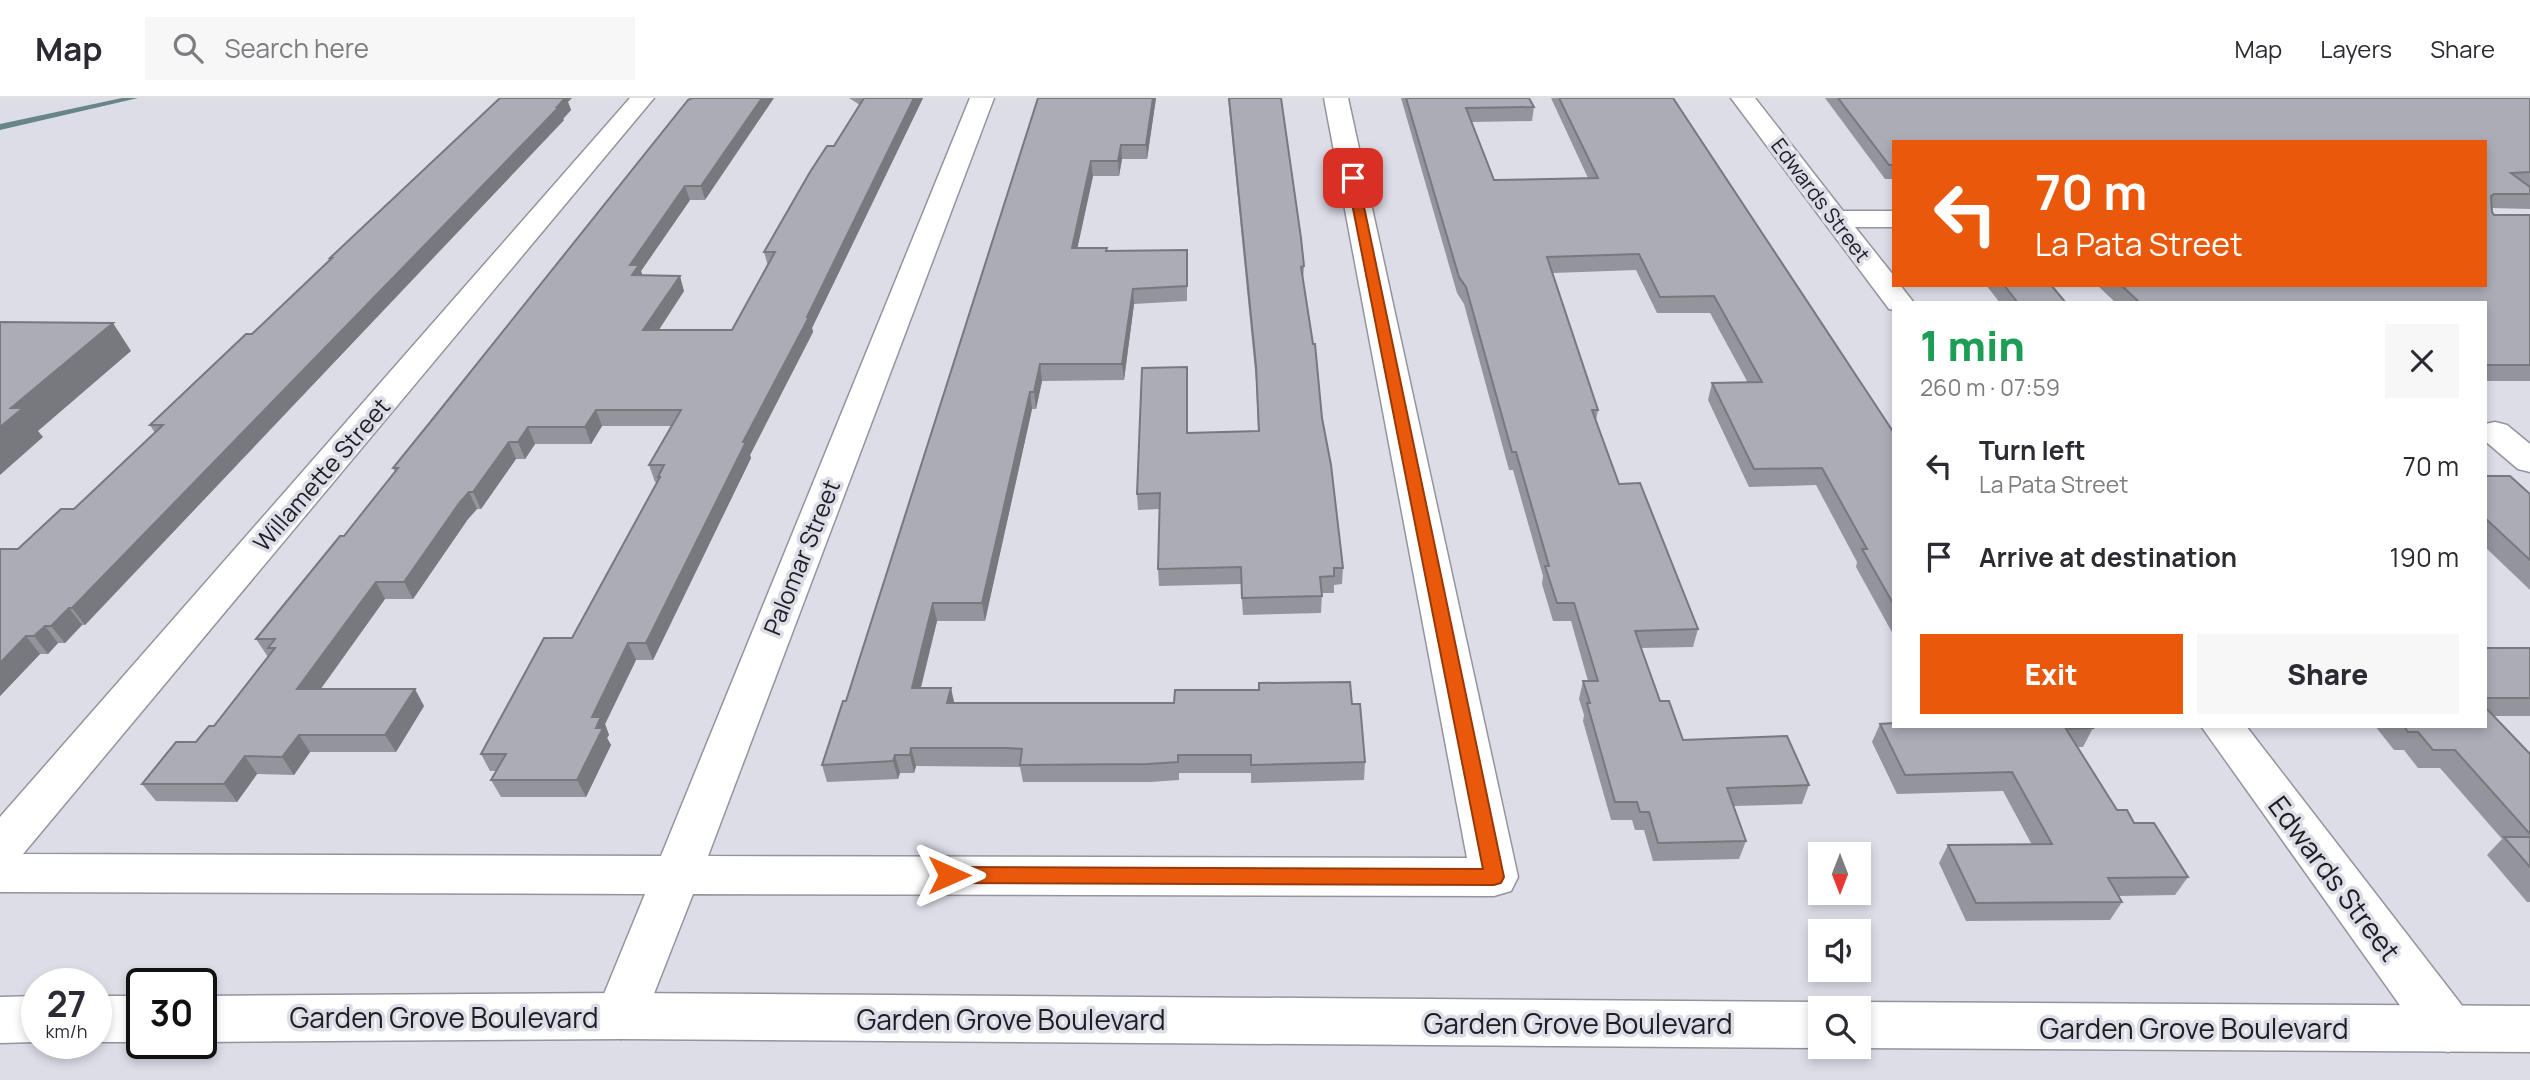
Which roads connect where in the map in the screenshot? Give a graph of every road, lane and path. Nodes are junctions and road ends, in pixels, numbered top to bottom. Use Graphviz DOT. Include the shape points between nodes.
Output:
graph roads {
  1 [pos="642,98"];
  2 [pos="982,98"];
  3 [pos="1336,98"];
  4 [pos="1743,98"];
  5 [pos="1836,219"];
  6 [pos="1892,219"];
  7 [pos="1898,301"];
  8 [pos="2490,432"];
  9 [pos="2530,432"];
  10 [pos="2530,462"];
  11 [pos="2223,728"];
  12 [pos="0,849"];
  13 [pos="0,873"];
  14 [pos="676,875"];
  15 [pos="621,1017"];
  16 [pos="217,1019"];
  17 [pos="0,1020"];
  18 [pos="21,1020"];
  19 [pos="1808,1025"];
  20 [pos="1871,1025"];
  21 [pos="2448,1029"];
  22 [pos="2530,1029"];
  1 -- 12 [label="street, Willamette Street"];
  2 -- 14 [label="street, Palomar Street"];
  3 -- 14 [label="street" via="1494,877"];
  4 -- 5 [label="street, Edwards Street"];
  5 -- 6 [label="street"];
  5 -- 7 [label="street, Edwards Street"];
  8 -- 9 [label="street"];
  8 -- 10 [label="street"];
  11 -- 21 [label="street, Edwards Street"];
  13 -- 14 [label="street"];
  14 -- 15 [label="street, Palomar Street"];
  15 -- 16 [label="street, Garden Grove Boulevard"];
  15 -- 19 [label="street, Garden Grove Boulevard"];
  17 -- 18 [label="street"];
  20 -- 21 [label="street, Garden Grove Boulevard"];
  21 -- 22 [label="street, Garden Grove Boulevard"];
}
